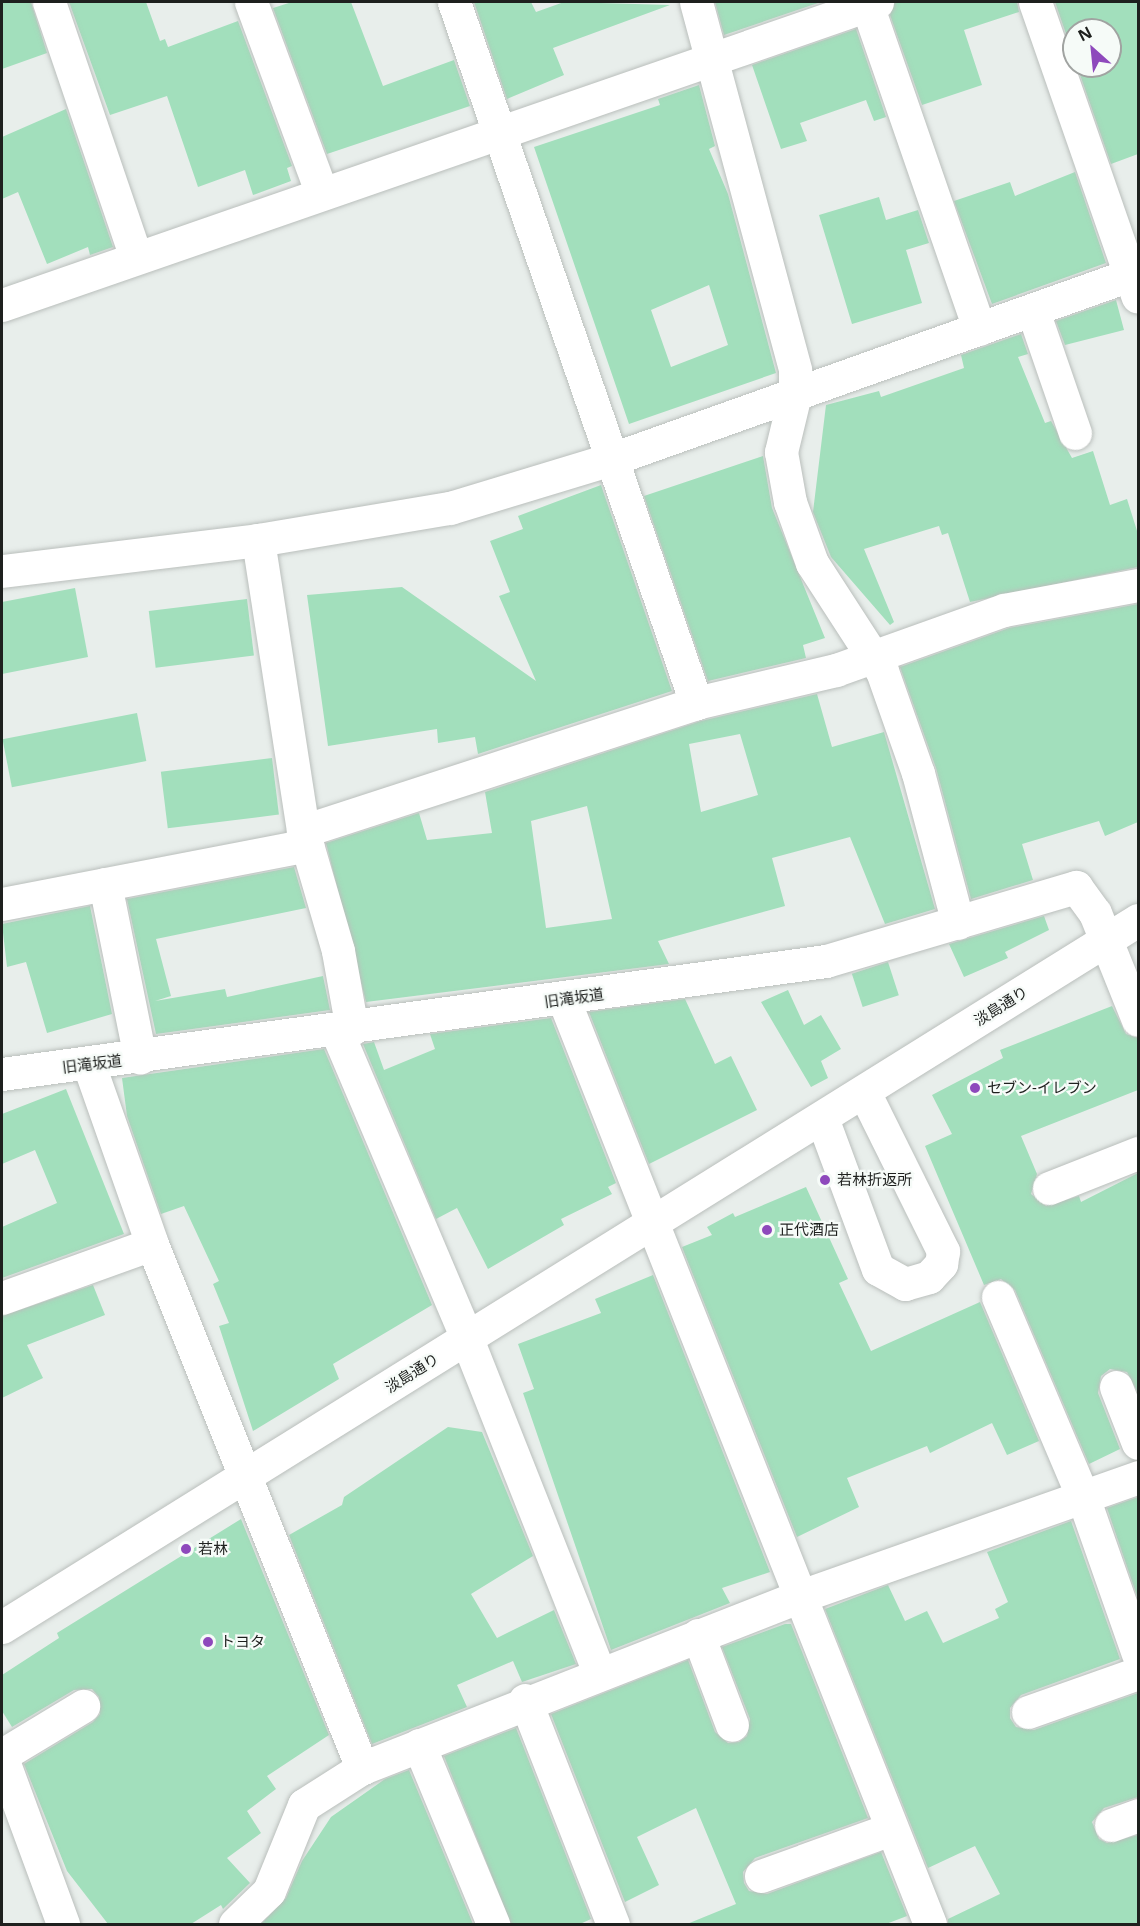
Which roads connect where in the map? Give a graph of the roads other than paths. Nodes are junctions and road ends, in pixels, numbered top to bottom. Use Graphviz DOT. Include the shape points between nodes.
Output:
graph roads {
  1 [pos="49,2"];
  2 [pos="250,2"];
  3 [pos="453,2"];
  4 [pos="696,2"];
  5 [pos="1035,2"];
  6 [pos="870,3"];
  7 [pos="714,55"];
  8 [pos="499,132"];
  9 [pos="321,191"];
  10 [pos="136,257"];
  11 [pos="1136,281"];
  12 [pos="2,305"];
  13 [pos="1033,311"];
  14 [pos="979,329"];
  15 [pos="795,394"];
  16 [pos="1075,433"];
  17 [pos="615,458"];
  18 [pos="258,540"];
  19 [pos="4,565"];
  20 [pos="1138,585"];
  21 [pos="871,658"];
  22 [pos="696,704"];
  23 [pos="305,838"];
  24 [pos="105,884"];
  25 [pos="2,904"];
  26 [pos="1138,920"];
  27 [pos="958,923"];
  28 [pos="1108,940"];
  29 [pos="564,999"];
  30 [pos="1138,1020"];
  31 [pos="345,1030"];
  32 [pos="140,1058"];
  33 [pos="89,1065"];
  34 [pos="2,1074"];
  35 [pos="864,1092"];
  36 [pos="822,1118"];
  37 [pos="1138,1153"];
  38 [pos="1048,1188"];
  39 [pos="650,1225"];
  40 [pos="152,1244"];
  41 [pos="998,1297"];
  42 [pos="2,1298"];
  43 [pos="467,1339"];
  44 [pos="1116,1387"];
  45 [pos="1138,1443"];
  46 [pos="246,1474"];
  47 [pos="1138,1478"];
  48 [pos="1083,1497"];
  49 [pos="798,1597"];
  50 [pos="2,1627"];
  51 [pos="698,1635"];
  52 [pos="1138,1654"];
  53 [pos="599,1672"];
  54 [pos="1138,1673"];
  55 [pos="525,1700"];
  56 [pos="83,1706"];
  57 [pos="1028,1712"];
  58 [pos="732,1725"];
  59 [pos="419,1745"];
  60 [pos="2,1756"];
  61 [pos="362,1768"];
  62 [pos="891,1829"];
  63 [pos="760,1876"];
  64 [pos="63,1924"];
  65 [pos="237,1924"];
  66 [pos="493,1924"];
  67 [pos="613,1924"];
  68 [pos="930,1924"];
  1 -- 10 [label="street"];
  2 -- 9 [label="street"];
  3 -- 8 [label="street"];
  4 -- 7 [label="street"];
  5 -- 11 [label="street"];
  6 -- 7 [label="street"];
  6 -- 14 [label="street"];
  7 -- 8 [label="street"];
  7 -- 15 [label="street" via="795,370"];
  8 -- 9 [label="street"];
  8 -- 17 [label="street"];
  9 -- 10 [label="street"];
  10 -- 12 [label="street"];
  11 -- 13 [label="street"];
  13 -- 14 [label="street"];
  13 -- 16 [label="street"];
  14 -- 15 [label="street"];
  15 -- 17 [label="street"];
  15 -- 21 [label="street" via="781,452 790,502 812,563"];
  17 -- 18 [label="street" via="450,508"];
  17 -- 22 [label="street"];
  18 -- 19 [label="street"];
  18 -- 23 [label="street"];
  20 -- 21 [label="street" via="1004,610"];
  21 -- 22 [label="street"];
  21 -- 27 [label="street" via="882,671 918,773"];
  22 -- 23 [label="street"];
  23 -- 24 [label="street"];
  23 -- 31 [label="street" via="338,951"];
  24 -- 25 [label="street"];
  24 -- 32 [label="street"];
  26 -- 28 [label="street, 淡島通り"];
  27 -- 28 [label="street, 旧滝坂道" via="1076,887 1088,898"];
  27 -- 29 [label="street, 旧滝坂道" via="826,961"];
  28 -- 30 [label="street"];
  28 -- 35 [label="street, 淡島通り"];
  29 -- 31 [label="street, 旧滝坂道"];
  29 -- 39 [label="street"];
  31 -- 32 [label="street, 旧滝坂道"];
  31 -- 43 [label="street"];
  32 -- 33 [label="street, 旧滝坂道"];
  33 -- 34 [label="street, 旧滝坂道"];
  33 -- 40 [label="street"];
  35 -- 36 [label="street, 淡島通り"];
  35 -- 36 [label="street" via="943,1251 941,1264 929,1277 905,1284 878,1269"];
  36 -- 39 [label="street, 淡島通り"];
  37 -- 38 [label="street"];
  39 -- 43 [label="street, 淡島通り"];
  39 -- 49 [label="street"];
  40 -- 42 [label="street"];
  40 -- 46 [label="street"];
  41 -- 48 [label="street"];
  43 -- 46 [label="street, 淡島通り"];
  43 -- 53 [label="street"];
  44 -- 45 [label="street"];
  46 -- 50 [label="street, 淡島通り"];
  46 -- 61 [label="street"];
  47 -- 48 [label="street"];
  48 -- 49 [label="street"];
  48 -- 52 [label="street"];
  49 -- 51 [label="street"];
  49 -- 62 [label="street"];
  51 -- 53 [label="street"];
  51 -- 58 [label="street"];
  53 -- 55 [label="street"];
  54 -- 57 [label="street"];
  55 -- 59 [label="street"];
  55 -- 67 [label="street"];
  56 -- 60 [label="street"];
  59 -- 61 [label="street"];
  59 -- 66 [label="street"];
  60 -- 64 [label="street"];
  61 -- 65 [label="street" via="304,1805 269,1892"];
  62 -- 63 [label="street"];
  62 -- 68 [label="street"];
}
